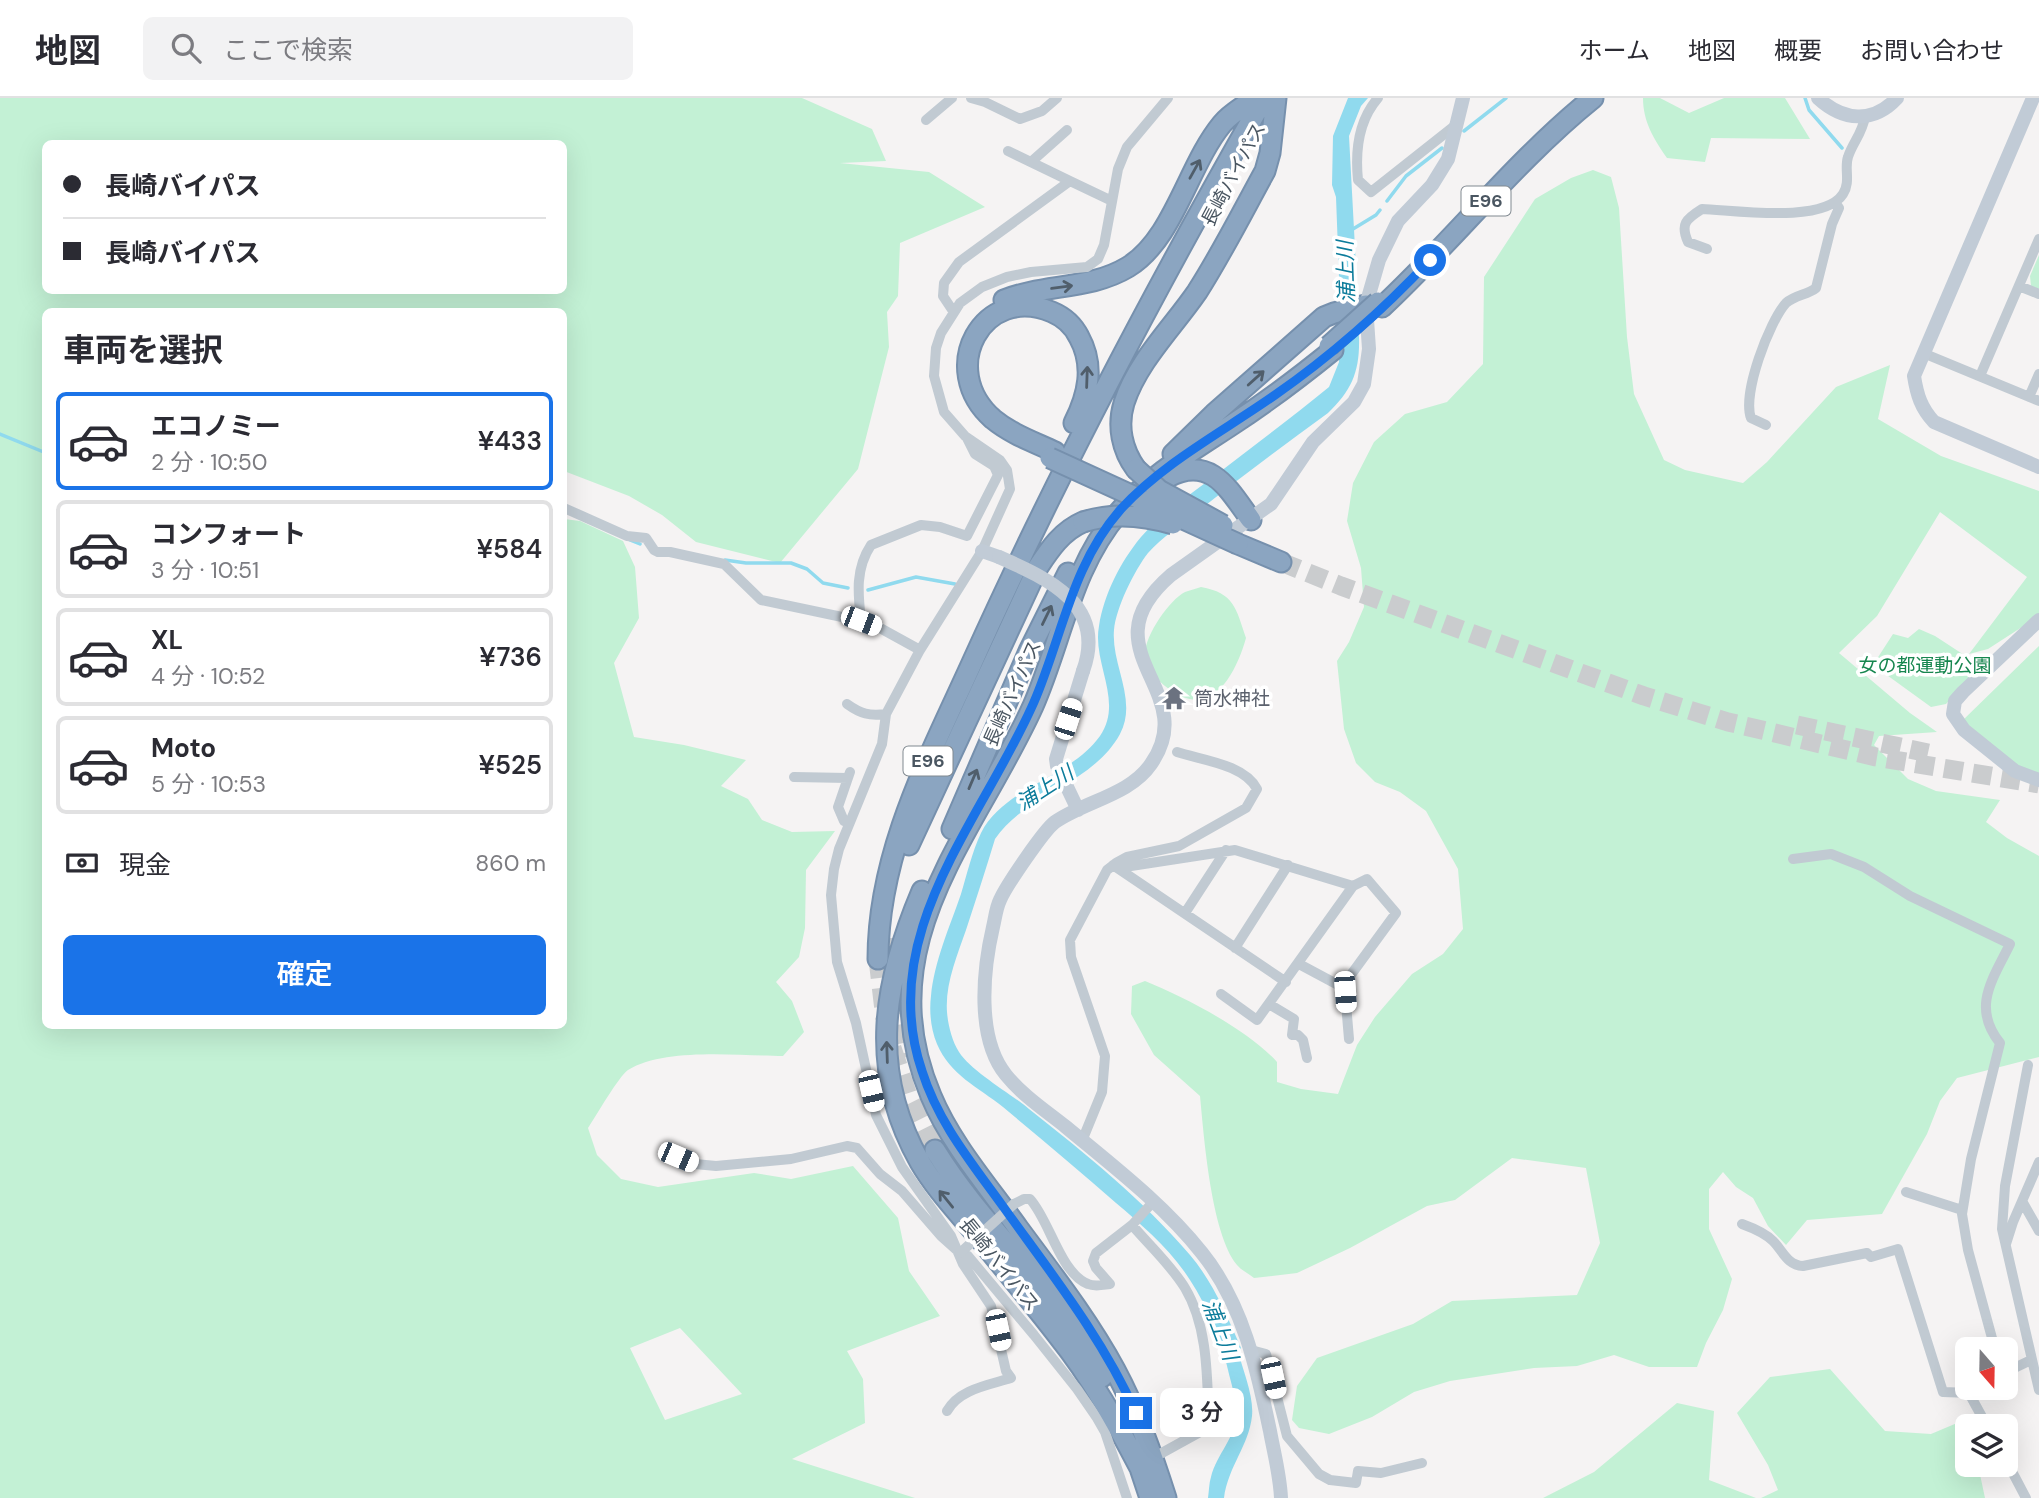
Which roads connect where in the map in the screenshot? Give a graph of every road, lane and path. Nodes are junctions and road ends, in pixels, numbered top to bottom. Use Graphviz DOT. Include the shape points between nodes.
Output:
graph roads {
  1 [pos="952,98"];
  2 [pos="971,98"];
  3 [pos="1057,98"];
  4 [pos="1168,98"];
  5 [pos="1256,98"];
  6 [pos="1264,98"];
  7 [pos="1274,98"];
  8 [pos="1378,98"];
  9 [pos="1463,98"];
  10 [pos="1580,98"];
  11 [pos="1592,98"];
  12 [pos="1818,98"];
  13 [pos="1897,98"];
  14 [pos="2033,98"];
  15 [pos="1865,117"];
  16 [pos="926,120"];
  17 [pos="1457,124"];
  18 [pos="1068,130"];
  19 [pos="1008,151"];
  20 [pos="1031,162"];
  21 [pos="1070,181"];
  22 [pos="1112,201"];
  23 [pos="1835,202"];
  24 [pos="2039,239"];
  25 [pos="1707,249"];
  26 [pos="2019,286"];
  27 [pos="2039,294"];
  28 [pos="1372,305"];
  29 [pos="953,311"];
  30 [pos="1331,348"];
  31 [pos="1923,353"];
  32 [pos="2039,374"];
  33 [pos="1980,376"];
  34 [pos="2034,399"];
  35 [pos="1766,425"];
  36 [pos="965,436"];
  37 [pos="1052,455"];
  38 [pos="1170,457"];
  39 [pos="2039,467"];
  40 [pos="567,509"];
  41 [pos="1104,531"];
  42 [pos="1244,533"];
  43 [pos="982,551"];
  44 [pos="1282,559"];
  45 [pos="2039,620"];
  46 [pos="861,621"];
  47 [pos="920,650"];
  48 [pos="847,704"];
  49 [pos="886,713"];
  50 [pos="1177,752"];
  51 [pos="794,777"];
  52 [pos="2039,779"];
  53 [pos="1075,803"];
  54 [pos="849,822"];
  55 [pos="909,845"];
  56 [pos="1226,850"];
  57 [pos="1793,859"];
  58 [pos="1115,864"];
  59 [pos="1288,865"];
  60 [pos="1353,886"];
  61 [pos="883,892"];
  62 [pos="1185,913"];
  63 [pos="892,938"];
  64 [pos="1235,948"];
  65 [pos="878,959"];
  66 [pos="1299,964"];
  67 [pos="1286,982"];
  68 [pos="1342,987"];
  69 [pos="1221,994"];
  70 [pos="1269,1004"];
  71 [pos="1349,1039"];
  72 [pos="907,1057"];
  73 [pos="1307,1058"];
  74 [pos="2028,1065"];
  75 [pos="1082,1141"];
  76 [pos="667,1147"];
  77 [pos="935,1150"];
  78 [pos="2039,1162"];
  79 [pos="1906,1192"];
  80 [pos="2022,1201"];
  81 [pos="1151,1204"];
  82 [pos="1962,1210"];
  83 [pos="1742,1224"];
  84 [pos="1132,1225"];
  85 [pos="2039,1231"];
  86 [pos="2006,1244"];
  87 [pos="960,1253"];
  88 [pos="1070,1299"];
  89 [pos="1991,1337"];
  90 [pos="1251,1350"];
  91 [pos="2031,1360"];
  92 [pos="2018,1366"];
  93 [pos="2039,1390"];
  94 [pos="1955,1391"];
  95 [pos="947,1411"];
  96 [pos="1160,1454"];
  97 [pos="1422,1463"];
  98 [pos="1141,1464"];
  99 [pos="1118,1474"];
  100 [pos="2015,1477"];
  101 [pos="1127,1498"];
  102 [pos="1150,1498"];
  103 [pos="1166,1498"];
  104 [pos="1281,1498"];
  105 [pos="2026,1498"];
  1 -- 16 [label="street"];
  2 -- 3 [label="street" via="1020,119 1035,116"];
  4 -- 22 [label="street" via="1127,147"];
  37 -- 5 [label="highway, one-way" via="1003,436 966,404 955,368 966,328 1000,301 1104,278 1135,262 1157,239 1221,125"];
  6 -- 61 [label="highway, 長崎バイパス / E96" via="1031,535 911,800"];
  7 -- 42 [label="highway, bridge" via="1265,171 1197,291 1145,364 1125,401 1121,420 1122,438 1136,469 1159,490"];
  7 -- 55 [label="highway, 長崎バイパス / E96" via="1077,455 953,726"];
  8 -- 17 [label="street" via="1370,108 1355,156 1358,180 1371,192"];
  9 -- 17 [label="street"];
  10 -- 28 [label="highway, 長崎バイパス / E96"];
  11 -- 28 [label="highway, 長崎バイパス / E96" via="1412,279"];
  12 -- 15 [label="street" via="1831,110"];
  13 -- 15 [label="street" via="1879,113"];
  14 -- 31 [label="street"];
  15 -- 23 [label="street" via="1863,131 1848,158 1847,184"];
  17 -- 28 [label="street" via="1448,159 1432,185 1398,221 1379,260"];
  18 -- 20 [label="street"];
  19 -- 20 [label="street"];
  20 -- 21 [label="street"];
  21 -- 22 [label="street"];
  21 -- 29 [label="street" via="959,262 944,284 943,296"];
  22 -- 29 [label="street" via="1104,245 1093,264 1007,277 968,295"];
  23 -- 25 [label="street" via="1792,213 1702,209 1692,215 1683,231 1688,242"];
  23 -- 35 [label="street" via="1839,208 1816,288 1784,305 1761,348 1749,414"];
  24 -- 26 [label="street"];
  26 -- 27 [label="street"];
  26 -- 33 [label="street"];
  28 -- 30 [label="highway, 長崎バイパス / E96"];
  38 -- 28 [label="highway, one-way" via="1324,317"];
  28 -- 42 [label="street" via="1364,384 1354,402 1313,442 1271,505"];
  29 -- 36 [label="street" via="936,348 934,376 944,412"];
  30 -- 38 [label="highway, 長崎バイパス / E96"];
  30 -- 41 [label="highway, 長崎バイパス / E96" via="1279,393 1146,485"];
  31 -- 33 [label="street"];
  31 -- 39 [label="street" via="1914,376 1924,411 1934,422"];
  32 -- 34 [label="street"];
  33 -- 34 [label="street"];
  36 -- 43 [label="street" via="1000,460 1010,478 1010,489"];
  36 -- 46 [label="street" via="975,454 994,466 998,475 967,536 921,525 871,545 860,568"];
  37 -- 42 [label="highway, bridge"];
  61 -- 37 [label="highway, one-way" via="889,842 911,771 1085,397 1088,366 1076,330 1060,315 1020,306 995,315 978,331 967,358 967,378 979,403 995,420"];
  98 -- 38 [label="highway, 長崎バイパス / E96, one-way" via="1087,1374 921,1163 894,1097 886,1022 895,968 913,913 1079,551 1119,498"];
  40 -- 46 [label="street" via="627,536 646,538 658,552 724,565 761,600"];
  41 -- 42 [label="highway" via="1148,490 1187,469 1220,479 1235,498"];
  41 -- 88 [label="highway, 長崎バイパス / E96" via="1082,569 1052,662 1013,747 937,887 919,941 911,997 915,1046 943,1121"];
  42 -- 44 [label="highway"];
  42 -- 53 [label="street" via="1171,575 1145,603 1138,622 1138,645 1161,698 1164,739 1150,766 1136,780"];
  42 -- 55 [label="highway, bridge" via="1137,516 1107,516 1083,522 1057,540 1038,567"];
  43 -- 47 [label="street"];
  43 -- 53 [label="street, bridge" via="1052,582 1085,621 1089,654 1056,759"];
  45 -- 52 [label="street" via="1955,701 1953,714 1964,730 2015,771"];
  46 -- 47 [label="street"];
  47 -- 49 [label="street"];
  48 -- 49 [label="street" via="861,714"];
  49 -- 54 [label="street" via="882,744"];
  50 -- 58 [label="street" via="1241,773 1255,785 1255,794 1246,808 1179,846"];
  51 -- 54 [label="street" via="849,775 838,807"];
  53 -- 75 [label="street" via="1053,823 999,901 983,983 986,1025 1005,1074"];
  54 -- 87 [label="street" via="831,895 837,962 876,1115 902,1167"];
  55 -- 63 [label="highway, 長崎バイパス / E96" via="895,895"];
  56 -- 58 [label="street" via="1131,866"];
  56 -- 59 [label="street"];
  56 -- 62 [label="street"];
  57 -- 82 [label="street" via="1831,854 1842,858 2010,944 1985,1004 1985,1019 2000,1043"];
  58 -- 62 [label="street"];
  58 -- 75 [label="street" via="1107,870 1070,940 1071,957 1105,1056 1102,1092"];
  59 -- 60 [label="street"];
  59 -- 64 [label="street"];
  60 -- 66 [label="street"];
  60 -- 68 [label="street" via="1367,879 1396,913"];
  61 -- 65 [label="highway, 長崎バイパス / E96"];
  62 -- 64 [label="street"];
  64 -- 67 [label="street"];
  66 -- 67 [label="street"];
  66 -- 68 [label="street"];
  67 -- 70 [label="street"];
  68 -- 71 [label="street"];
  69 -- 70 [label="street" via="1257,1020"];
  70 -- 73 [label="street" via="1293,1019 1292,1035 1303,1040"];
  72 -- 88 [label="highway, 長崎バイパス / E96" via="921,1096 950,1150"];
  74 -- 86 [label="street" via="2005,1186 2002,1229"];
  75 -- 81 [label="street"];
  76 -- 87 [label="street" via="695,1164 716,1166 857,1148"];
  77 -- 98 [label="highway, 長崎バイパス / E96" via="1074,1331 1114,1398"];
  78 -- 80 [label="street"];
  79 -- 82 [label="street"];
  80 -- 85 [label="street"];
  80 -- 86 [label="street"];
  81 -- 84 [label="street"];
  81 -- 90 [label="street" via="1201,1252 1221,1279"];
  82 -- 89 [label="street"];
  83 -- 94 [label="street" via="1771,1239 1796,1266 1898,1249 1944,1392"];
  84 -- 87 [label="street, bridge" via="1096,1253 1093,1261 1110,1284 1086,1284 1069,1268 1030,1199 1014,1204"];
  84 -- 96 [label="street" via="1184,1287 1200,1322 1209,1427"];
  86 -- 91 [label="street"];
  87 -- 95 [label="street" via="991,1306 1011,1378 965,1393"];
  87 -- 99 [label="street" via="968,1256 1077,1389 1105,1432"];
  88 -- 103 [label="highway, 長崎バイパス / E96" via="1130,1399"];
  90 -- 97 [label="street" via="1266,1354 1287,1436 1319,1474 1356,1483 1358,1471 1381,1473"];
  90 -- 104 [label="street"];
  91 -- 92 [label="street"];
  91 -- 93 [label="street"];
  98 -- 99 [label="street"];
  98 -- 102 [label="highway, 長崎バイパス / E96"];
  99 -- 101 [label="street"];
  100 -- 105 [label="street"];
}
